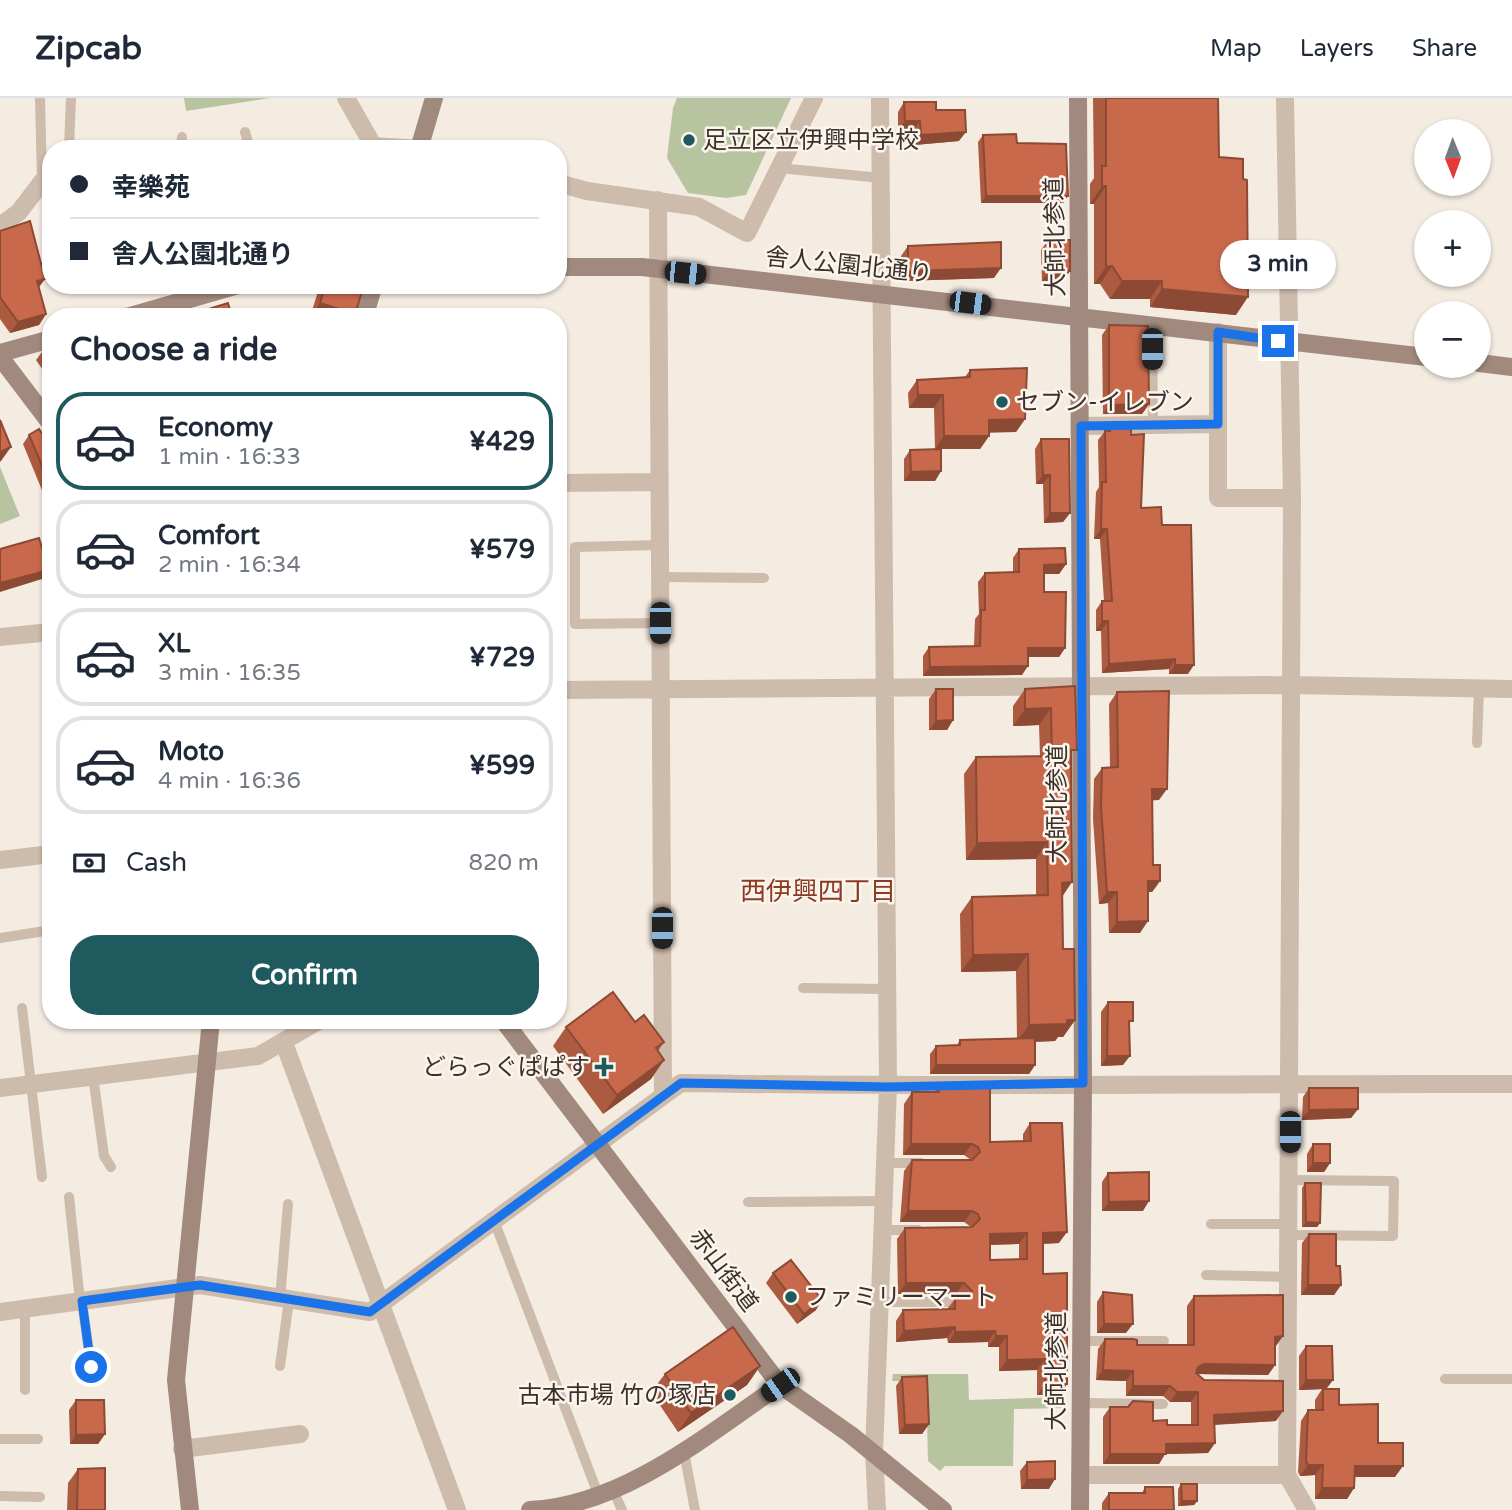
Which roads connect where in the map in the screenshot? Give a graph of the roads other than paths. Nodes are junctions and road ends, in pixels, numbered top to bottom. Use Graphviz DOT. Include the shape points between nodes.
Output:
graph roads {
  1 [pos="40,98"];
  2 [pos="71,98"];
  3 [pos="346,98"];
  4 [pos="434,98"];
  5 [pos="814,98"];
  6 [pos="880,98"];
  7 [pos="1078,98"];
  8 [pos="1285,98"];
  9 [pos="245,132"];
  10 [pos="182,137"];
  11 [pos="43,140"];
  12 [pos="69,140"];
  13 [pos="182,140"];
  14 [pos="247,140"];
  15 [pos="366,140"];
  16 [pos="422,140"];
  17 [pos="779,167"];
  18 [pos="881,178"];
  19 [pos="42,180"];
  20 [pos="567,185"];
  21 [pos="658,200"];
  22 [pos="0,226"];
  23 [pos="567,267"];
  24 [pos="658,270"];
  25 [pos="882,293"];
  26 [pos="207,294"];
  27 [pos="158,308"];
  28 [pos="1080,316"];
  29 [pos="1152,324"];
  30 [pos="1218,332"];
  31 [pos="42,342"];
  32 [pos="1289,342"];
  33 [pos="0,355"];
  34 [pos="1414,356"];
  35 [pos="1491,364"];
  36 [pos="1512,367"];
  37 [pos="42,412"];
  38 [pos="1153,424"];
  39 [pos="1218,424"];
  40 [pos="1081,426"];
  41 [pos="659,482"];
  42 [pos="567,483"];
  43 [pos="1292,498"];
  44 [pos="659,545"];
  45 [pos="660,576"];
  46 [pos="764,578"];
  47 [pos="660,623"];
  48 [pos="42,633"];
  49 [pos="0,636"];
  50 [pos="1289,685"];
  51 [pos="1082,688"];
  52 [pos="1479,689"];
  53 [pos="1512,689"];
  54 [pos="567,690"];
  55 [pos="661,690"];
  56 [pos="887,690"];
  57 [pos="1477,743"];
  58 [pos="42,855"];
  59 [pos="0,860"];
  60 [pos="42,931"];
  61 [pos="0,937"];
  62 [pos="803,988"];
  63 [pos="888,989"];
  64 [pos="22,1008"];
  65 [pos="210,1029"];
  66 [pos="306,1029"];
  67 [pos="510,1029"];
  68 [pos="284,1043"];
  69 [pos="207,1062"];
  70 [pos="93,1076"];
  71 [pos="1083,1083"];
  72 [pos="1291,1083"];
  73 [pos="31,1084"];
  74 [pos="1512,1084"];
  75 [pos="888,1087"];
  76 [pos="0,1088"];
  77 [pos="663,1097"];
  78 [pos="600,1146"];
  79 [pos="886,1163"];
  80 [pos="938,1163"];
  81 [pos="111,1167"];
  82 [pos="42,1177"];
  83 [pos="1290,1180"];
  84 [pos="69,1197"];
  85 [pos="748,1202"];
  86 [pos="883,1202"];
  87 [pos="288,1204"];
  88 [pos="495,1223"];
  89 [pos="1211,1224"];
  90 [pos="882,1230"];
  91 [pos="936,1230"];
  92 [pos="1290,1230"];
  93 [pos="1206,1275"];
  94 [pos="1289,1277"];
  95 [pos="184,1286"];
  96 [pos="284,1299"];
  97 [pos="81,1301"];
  98 [pos="881,1302"];
  99 [pos="956,1302"];
  100 [pos="382,1304"];
  101 [pos="25,1310"];
  102 [pos="0,1312"];
  103 [pos="1081,1341"];
  104 [pos="1164,1341"];
  105 [pos="280,1366"];
  106 [pos="91,1367"];
  107 [pos="1446,1379"];
  108 [pos="1512,1379"];
  109 [pos="780,1385"];
  110 [pos="25,1390"];
  111 [pos="1081,1403"];
  112 [pos="1164,1404"];
  113 [pos="0,1439"];
  114 [pos="38,1439"];
  115 [pos="290,1441"];
  116 [pos="182,1449"];
  117 [pos="684,1452"];
  118 [pos="874,1452"];
  119 [pos="1080,1475"];
  120 [pos="1287,1475"];
  121 [pos="605,1492"];
  122 [pos="0,1496"];
  123 [pos="40,1497"];
  124 [pos="190,1510"];
  125 [pos="457,1510"];
  126 [pos="530,1510"];
  127 [pos="622,1510"];
  128 [pos="695,1510"];
  129 [pos="877,1510"];
  130 [pos="943,1510"];
  131 [pos="1080,1510"];
  132 [pos="1307,1510"];
  1 -- 11 [label="lane"];
  2 -- 12 [label="lane"];
  3 -- 15 [label="street"];
  4 -- 16 [label="street"];
  5 -- 17 [label="street"];
  6 -- 18 [label="street"];
  7 -- 28 [label="street, 大師北参道"];
  8 -- 32 [label="street"];
  9 -- 14 [label="lane"];
  10 -- 13 [label="lane"];
  17 -- 18 [label="lane"];
  17 -- 21 [label="street" via="747,233 699,207"];
  18 -- 25 [label="street"];
  19 -- 22 [label="street" via="19,212"];
  20 -- 21 [label="street"];
  21 -- 24 [label="street"];
  23 -- 24 [label="street, 舎人公園北通り"];
  24 -- 25 [label="street, 舎人公園北通り"];
  24 -- 41 [label="street"];
  25 -- 28 [label="street, 舎人公園北通り"];
  25 -- 56 [label="street"];
  26 -- 27 [label="street"];
  28 -- 29 [label="street, 舎人公園北通り"];
  28 -- 40 [label="street, 大師北参道"];
  29 -- 30 [label="street, 舎人公園北通り"];
  29 -- 38 [label="lane"];
  30 -- 32 [label="street, 舎人公園北通り"];
  30 -- 39 [label="street"];
  31 -- 33 [label="street"];
  32 -- 34 [label="street, 舎人公園北通り"];
  32 -- 43 [label="street"];
  33 -- 37 [label="street"];
  35 -- 36 [label="street"];
  38 -- 39 [label="street"];
  38 -- 40 [label="street"];
  39 -- 43 [label="street" via="1218,498"];
  40 -- 51 [label="street, 大師北参道"];
  41 -- 42 [label="street"];
  41 -- 44 [label="street"];
  43 -- 50 [label="street"];
  44 -- 45 [label="street"];
  44 -- 47 [label="lane" via="575,547 575,624"];
  45 -- 46 [label="lane"];
  45 -- 47 [label="street"];
  47 -- 55 [label="street"];
  48 -- 49 [label="street"];
  50 -- 51 [label="street"];
  50 -- 52 [label="street"];
  50 -- 72 [label="street"];
  51 -- 56 [label="street"];
  51 -- 71 [label="street, 大師北参道"];
  52 -- 53 [label="street"];
  52 -- 57 [label="lane"];
  54 -- 55 [label="street"];
  55 -- 56 [label="street"];
  55 -- 77 [label="street"];
  56 -- 63 [label="street"];
  58 -- 59 [label="street"];
  60 -- 61 [label="lane"];
  62 -- 63 [label="lane"];
  63 -- 75 [label="street"];
  64 -- 73 [label="lane"];
  65 -- 69 [label="street"];
  66 -- 68 [label="street"];
  67 -- 78 [label="street, 赤山街道"];
  68 -- 69 [label="street" via="258,1056"];
  68 -- 100 [label="street"];
  69 -- 70 [label="street"];
  69 -- 95 [label="street"];
  70 -- 73 [label="street"];
  70 -- 81 [label="lane" via="104,1156"];
  71 -- 72 [label="street"];
  71 -- 75 [label="street"];
  71 -- 103 [label="street, 大師北参道"];
  72 -- 74 [label="street"];
  72 -- 83 [label="street"];
  73 -- 76 [label="street"];
  73 -- 82 [label="lane"];
  75 -- 77 [label="street" via="681,1083"];
  75 -- 79 [label="street"];
  77 -- 78 [label="street"];
  78 -- 88 [label="street"];
  78 -- 109 [label="street, 赤山街道"];
  79 -- 80 [label="lane"];
  79 -- 86 [label="street"];
  83 -- 92 [label="street"];
  83 -- 92 [label="lane" via="1394,1181 1393,1236"];
  84 -- 97 [label="lane"];
  85 -- 86 [label="lane"];
  86 -- 90 [label="street"];
  87 -- 96 [label="lane"];
  88 -- 100 [label="street"];
  88 -- 121 [label="lane"];
  89 -- 92 [label="lane"];
  90 -- 91 [label="lane"];
  90 -- 98 [label="street"];
  92 -- 94 [label="street"];
  93 -- 94 [label="lane"];
  94 -- 120 [label="street" via="1281,1383"];
  95 -- 96 [label="street"];
  95 -- 97 [label="street"];
  95 -- 116 [label="street" via="176,1380"];
  96 -- 100 [label="street" via="370,1312"];
  96 -- 105 [label="lane"];
  97 -- 101 [label="street"];
  97 -- 106 [label="lane"];
  98 -- 99 [label="lane"];
  98 -- 118 [label="street"];
  100 -- 125 [label="street"];
  101 -- 102 [label="street"];
  101 -- 110 [label="lane"];
  103 -- 104 [label="lane"];
  103 -- 111 [label="street, 大師北参道"];
  107 -- 108 [label="lane"];
  109 -- 117 [label="street"];
  109 -- 118 [label="street, 赤山街道"];
  111 -- 112 [label="lane"];
  111 -- 119 [label="street, 大師北参道"];
  113 -- 114 [label="lane"];
  115 -- 116 [label="street"];
  116 -- 124 [label="street"];
  117 -- 121 [label="street"];
  117 -- 128 [label="lane"];
  118 -- 129 [label="street"];
  118 -- 130 [label="street, 赤山街道"];
  119 -- 120 [label="street"];
  119 -- 131 [label="street, 大師北参道"];
  120 -- 132 [label="street"];
  121 -- 126 [label="street"];
  121 -- 127 [label="lane"];
  122 -- 123 [label="lane"];
}
